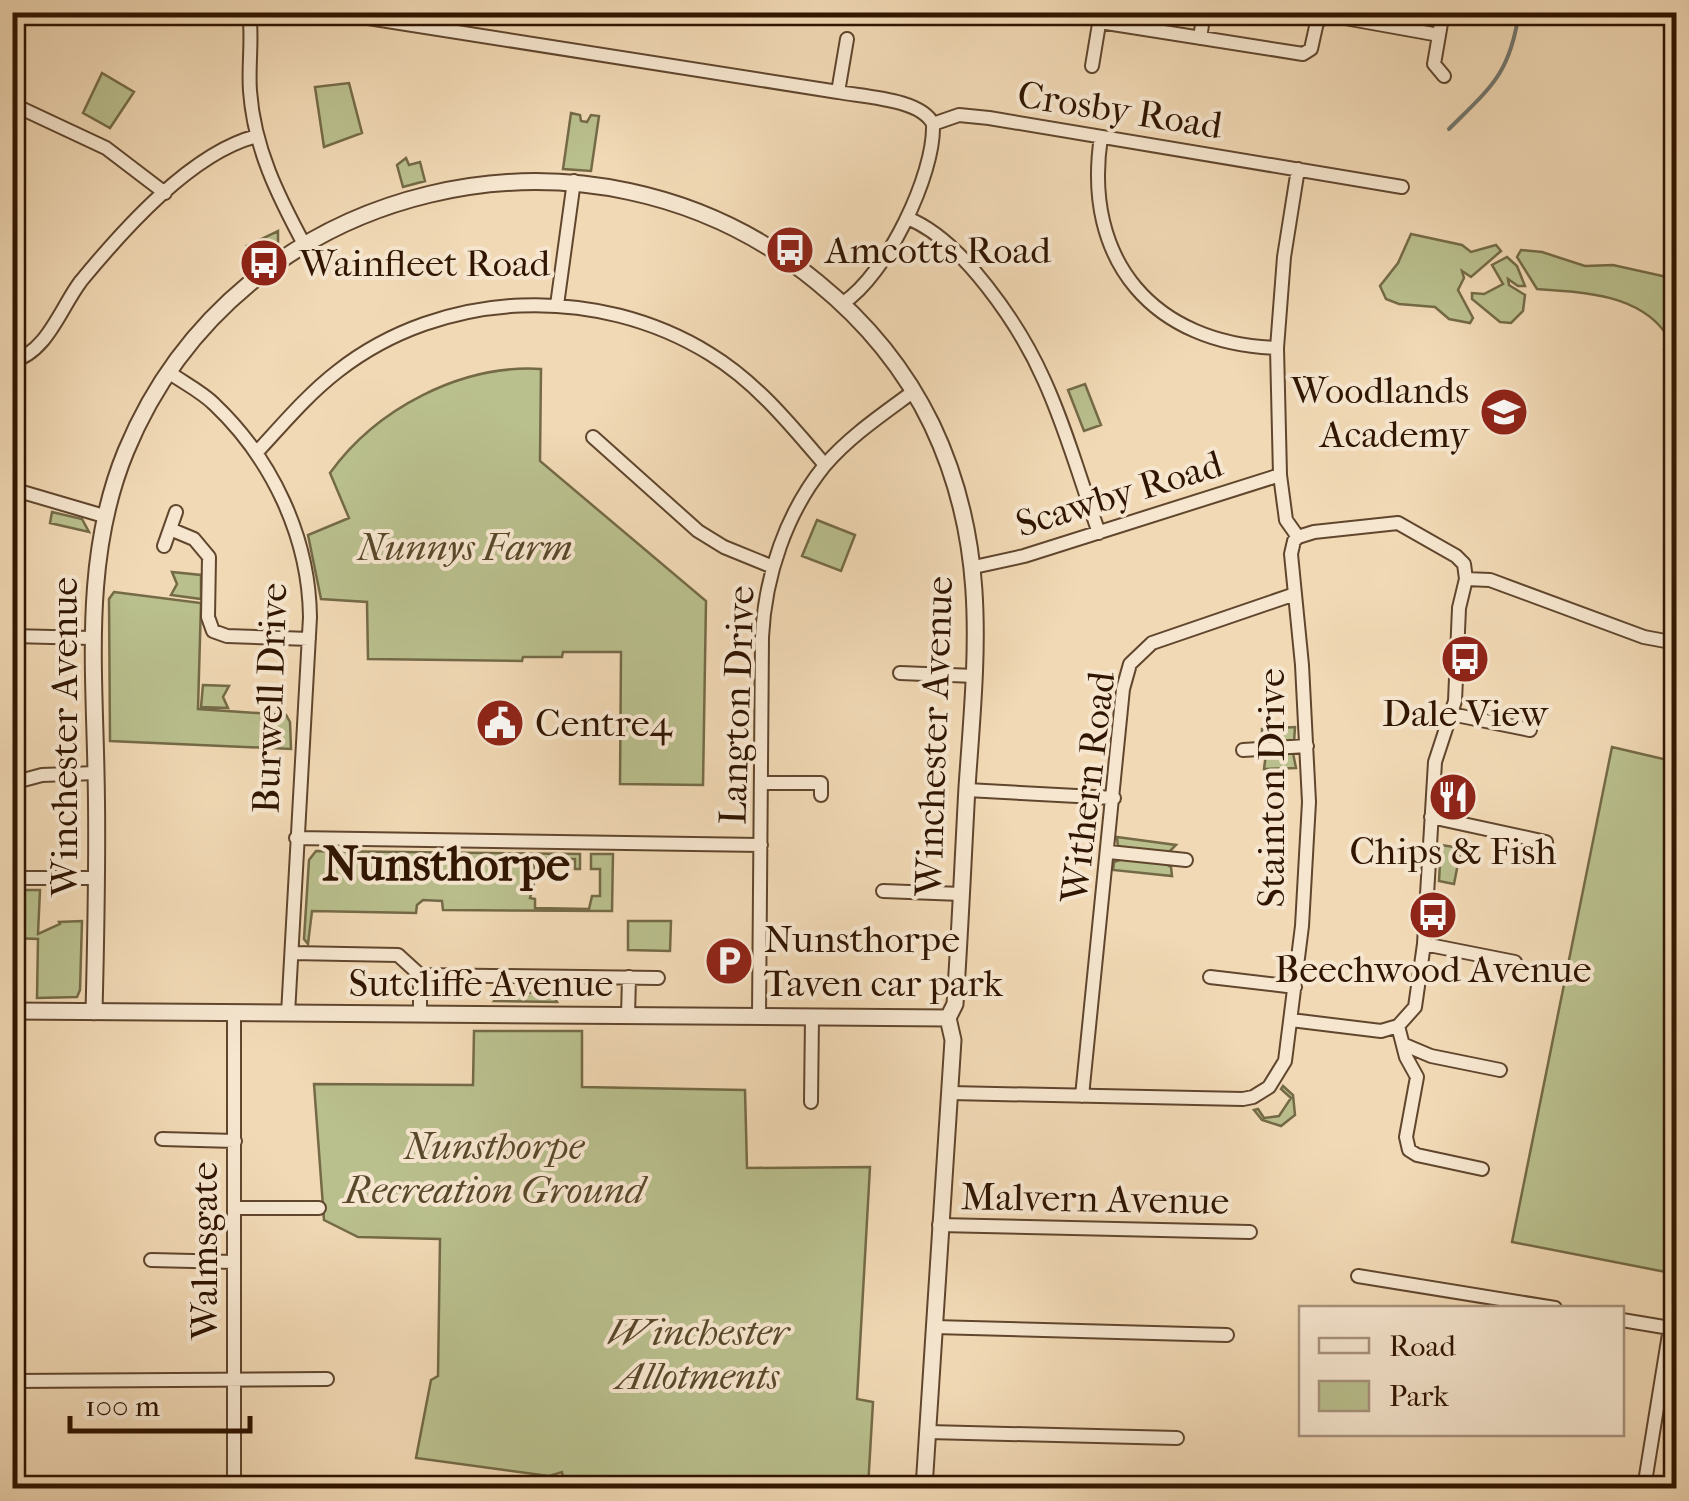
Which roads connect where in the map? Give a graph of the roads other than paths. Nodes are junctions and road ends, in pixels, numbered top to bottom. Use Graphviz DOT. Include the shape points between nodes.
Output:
graph roads {
  1 [pos="249,12"];
  2 [pos="330,12"];
  3 [pos="1204,12"];
  4 [pos="1443,12"];
  5 [pos="1100,17"];
  6 [pos="1440,35"];
  7 [pos="1200,38"];
  8 [pos="846,39"];
  9 [pos="1092,66"];
  10 [pos="1444,76"];
  11 [pos="838,92"];
  12 [pos="12,104"];
  13 [pos="933,124"];
  14 [pos="257,136"];
  15 [pos="1101,137"];
  16 [pos="1298,169"];
  17 [pos="574,182"];
  18 [pos="1402,188"];
  19 [pos="165,194"];
  20 [pos="907,218"];
  21 [pos="305,246"];
  22 [pos="843,303"];
  23 [pos="557,305"];
  24 [pos="1278,348"];
  25 [pos="12,361"];
  26 [pos="170,374"];
  27 [pos="914,391"];
  28 [pos="593,437"];
  29 [pos="257,452"];
  30 [pos="826,465"];
  31 [pos="1280,474"];
  32 [pos="12,489"];
  33 [pos="176,512"];
  34 [pos="104,516"];
  35 [pos="170,529"];
  36 [pos="1099,533"];
  37 [pos="1298,537"];
  38 [pos="164,546"];
  39 [pos="773,567"];
  40 [pos="974,567"];
  41 [pos="1466,579"];
  42 [pos="1295,594"];
  43 [pos="12,636"];
  44 [pos="91,638"];
  45 [pos="309,639"];
  46 [pos="1676,644"];
  47 [pos="900,673"];
  48 [pos="974,676"];
  49 [pos="1451,714"];
  50 [pos="1676,729"];
  51 [pos="1530,730"];
  52 [pos="1308,746"];
  53 [pos="1672,747"];
  54 [pos="1243,750"];
  55 [pos="96,774"];
  56 [pos="822,782"];
  57 [pos="12,783"];
  58 [pos="761,783"];
  59 [pos="967,790"];
  60 [pos="1114,798"];
  61 [pos="1431,817"];
  62 [pos="296,838"];
  63 [pos="1546,842"];
  64 [pos="761,846"];
  65 [pos="1109,852"];
  66 [pos="1186,860"];
  67 [pos="12,878"];
  68 [pos="97,878"];
  69 [pos="883,890"];
  70 [pos="961,894"];
  71 [pos="1424,944"];
  72 [pos="292,953"];
  73 [pos="1515,962"];
  74 [pos="420,975"];
  75 [pos="1210,977"];
  76 [pos="629,978"];
  77 [pos="658,978"];
  78 [pos="1295,987"];
  79 [pos="12,1011"];
  80 [pos="94,1012"];
  81 [pos="234,1014"];
  82 [pos="288,1014"];
  83 [pos="420,1015"];
  84 [pos="628,1016"];
  85 [pos="759,1017"];
  86 [pos="812,1018"];
  87 [pos="948,1018"];
  88 [pos="1291,1020"];
  89 [pos="1398,1026"];
  90 [pos="1405,1045"];
  91 [pos="1500,1070"];
  92 [pos="950,1093"];
  93 [pos="1082,1096"];
  94 [pos="810,1102"];
  95 [pos="162,1139"];
  96 [pos="235,1140"];
  97 [pos="1482,1168"];
  98 [pos="234,1208"];
  99 [pos="320,1208"];
  100 [pos="940,1225"];
  101 [pos="1250,1232"];
  102 [pos="152,1260"];
  103 [pos="234,1262"];
  104 [pos="1358,1276"];
  105 [pos="1543,1306"];
  106 [pos="1624,1320"];
  107 [pos="934,1327"];
  108 [pos="1674,1328"];
  109 [pos="1228,1335"];
  110 [pos="328,1378"];
  111 [pos="234,1380"];
  112 [pos="12,1381"];
  113 [pos="928,1432"];
  114 [pos="1177,1438"];
  115 [pos="234,1488"];
  116 [pos="924,1488"];
  117 [pos="1644,1488"];
  1 -- 14 [label="street"];
  2 -- 11 [label="street"];
  3 -- 7 [label="street"];
  4 -- 6 [label="street"];
  5 -- 7 [label="street"];
  5 -- 9 [label="street"];
  6 -- 7 [label="street" via="1328,15 1317,22 1304,54"];
  6 -- 10 [label="street" via="1434,64"];
  8 -- 11 [label="street"];
  11 -- 13 [label="street" via="914,106"];
  12 -- 19 [label="street" via="106,148"];
  13 -- 15 [label="street, Crosby Road" via="959,114"];
  13 -- 20 [label="street"];
  14 -- 19 [label="street" via="204,161"];
  14 -- 21 [label="street"];
  15 -- 16 [label="street, Crosby Road"];
  15 -- 24 [label="street" via="1097,194 1104,230 1142,292 1199,335"];
  16 -- 18 [label="street, Crosby Road"];
  16 -- 24 [label="street, Stainton Drive"];
  17 -- 21 [label="street, Winchester Avenue" via="504,181 448,190 348,220"];
  17 -- 22 [label="street, Winchester Avenue" via="662,198 728,224 789,258"];
  17 -- 23 [label="street"];
  19 -- 25 [label="street" via="80,283 33,351"];
  20 -- 22 [label="street" via="878,266"];
  20 -- 36 [label="street" via="940,234 1008,317 1044,378"];
  21 -- 26 [label="street, Winchester Avenue" via="230,301"];
  22 -- 27 [label="street, Winchester Avenue"];
  23 -- 29 [label="street" via="467,311 389,339 338,370"];
  23 -- 30 [label="street" via="611,314 710,354 753,386"];
  24 -- 31 [label="street, Stainton Drive"];
  26 -- 29 [label="street, Burwell Drive" via="212,402"];
  26 -- 34 [label="street, Winchester Avenue" via="127,447"];
  27 -- 30 [label="street, Langton Drive"];
  27 -- 40 [label="street, Winchester Avenue" via="952,474"];
  28 -- 39 [label="street" via="698,531"];
  29 -- 45 [label="street, Burwell Drive" via="290,514 308,579"];
  30 -- 39 [label="street, Langton Drive" via="792,516"];
  31 -- 36 [label="street, Scawby Road"];
  31 -- 37 [label="street, Stainton Drive" via="1286,520"];
  32 -- 34 [label="street"];
  33 -- 35 [label="street"];
  34 -- 44 [label="street, Winchester Avenue"];
  35 -- 38 [label="street"];
  35 -- 45 [label="street" via="194,538 209,557 213,631"];
  36 -- 40 [label="street, Scawby Road"];
  37 -- 41 [label="street" via="1398,523 1456,556"];
  37 -- 42 [label="street, Stainton Drive" via="1291,548"];
  39 -- 58 [label="street, Langton Drive" via="763,620"];
  40 -- 48 [label="street, Winchester Avenue"];
  41 -- 46 [label="street" via="1490,580"];
  41 -- 49 [label="street"];
  42 -- 52 [label="street, Stainton Drive"];
  42 -- 60 [label="street, Withern Road" via="1152,643 1136,655 1123,689"];
  43 -- 44 [label="street"];
  44 -- 55 [label="street, Winchester Avenue"];
  45 -- 62 [label="street, Burwell Drive"];
  47 -- 48 [label="street"];
  48 -- 59 [label="street, Winchester Avenue"];
  49 -- 51 [label="street"];
  49 -- 61 [label="street" via="1436,752"];
  50 -- 53 [label="street"];
  52 -- 54 [label="street"];
  52 -- 78 [label="street, Stainton Drive" via="1307,864"];
  55 -- 57 [label="street"];
  55 -- 68 [label="street, Winchester Avenue"];
  56 -- 58 [label="street"];
  58 -- 64 [label="street, Langton Drive"];
  59 -- 60 [label="street"];
  59 -- 70 [label="street, Winchester Avenue"];
  60 -- 65 [label="street, Withern Road"];
  61 -- 63 [label="street"];
  61 -- 71 [label="street"];
  62 -- 64 [label="street"];
  62 -- 72 [label="street, Burwell Drive"];
  64 -- 85 [label="street, Langton Drive"];
  65 -- 66 [label="street"];
  65 -- 93 [label="street, Withern Road"];
  67 -- 68 [label="street"];
  68 -- 80 [label="street, Winchester Avenue"];
  69 -- 70 [label="street"];
  70 -- 87 [label="street, Winchester Avenue" via="955,1004"];
  71 -- 73 [label="street"];
  71 -- 89 [label="street" via="1419,996"];
  72 -- 74 [label="street" via="398,955"];
  72 -- 82 [label="street, Burwell Drive"];
  74 -- 76 [label="street"];
  74 -- 83 [label="street"];
  75 -- 78 [label="street"];
  76 -- 77 [label="street"];
  76 -- 84 [label="street"];
  78 -- 88 [label="street, Stainton Drive"];
  79 -- 80 [label="street, Sutcliffe Avenue"];
  80 -- 81 [label="street, Sutcliffe Avenue"];
  81 -- 82 [label="street, Sutcliffe Avenue"];
  81 -- 96 [label="street, Walmsgate"];
  82 -- 83 [label="street, Sutcliffe Avenue"];
  83 -- 84 [label="street, Sutcliffe Avenue"];
  84 -- 85 [label="street, Sutcliffe Avenue"];
  85 -- 86 [label="street, Sutcliffe Avenue"];
  86 -- 87 [label="street, Sutcliffe Avenue"];
  86 -- 94 [label="street"];
  87 -- 92 [label="street, Winchester Avenue"];
  88 -- 89 [label="street" via="1382,1031"];
  88 -- 93 [label="street, Stainton Drive" via="1281,1072 1253,1097"];
  89 -- 90 [label="street"];
  90 -- 91 [label="street"];
  90 -- 97 [label="street" via="1417,1077 1409,1150"];
  92 -- 93 [label="street, Stainton Drive"];
  92 -- 100 [label="street, Winchester Avenue"];
  95 -- 96 [label="street"];
  96 -- 98 [label="street, Walmsgate"];
  98 -- 99 [label="street"];
  98 -- 103 [label="street, Walmsgate"];
  100 -- 101 [label="street, Malvern Avenue"];
  100 -- 107 [label="street, Winchester Avenue"];
  102 -- 103 [label="street"];
  103 -- 111 [label="street, Walmsgate"];
  104 -- 105 [label="street"];
  106 -- 108 [label="street"];
  107 -- 109 [label="street"];
  107 -- 113 [label="street, Winchester Avenue"];
  108 -- 117 [label="street"];
  110 -- 111 [label="street"];
  111 -- 112 [label="street"];
  111 -- 115 [label="street, Walmsgate"];
  113 -- 114 [label="street"];
  113 -- 116 [label="street, Winchester Avenue"];
}
